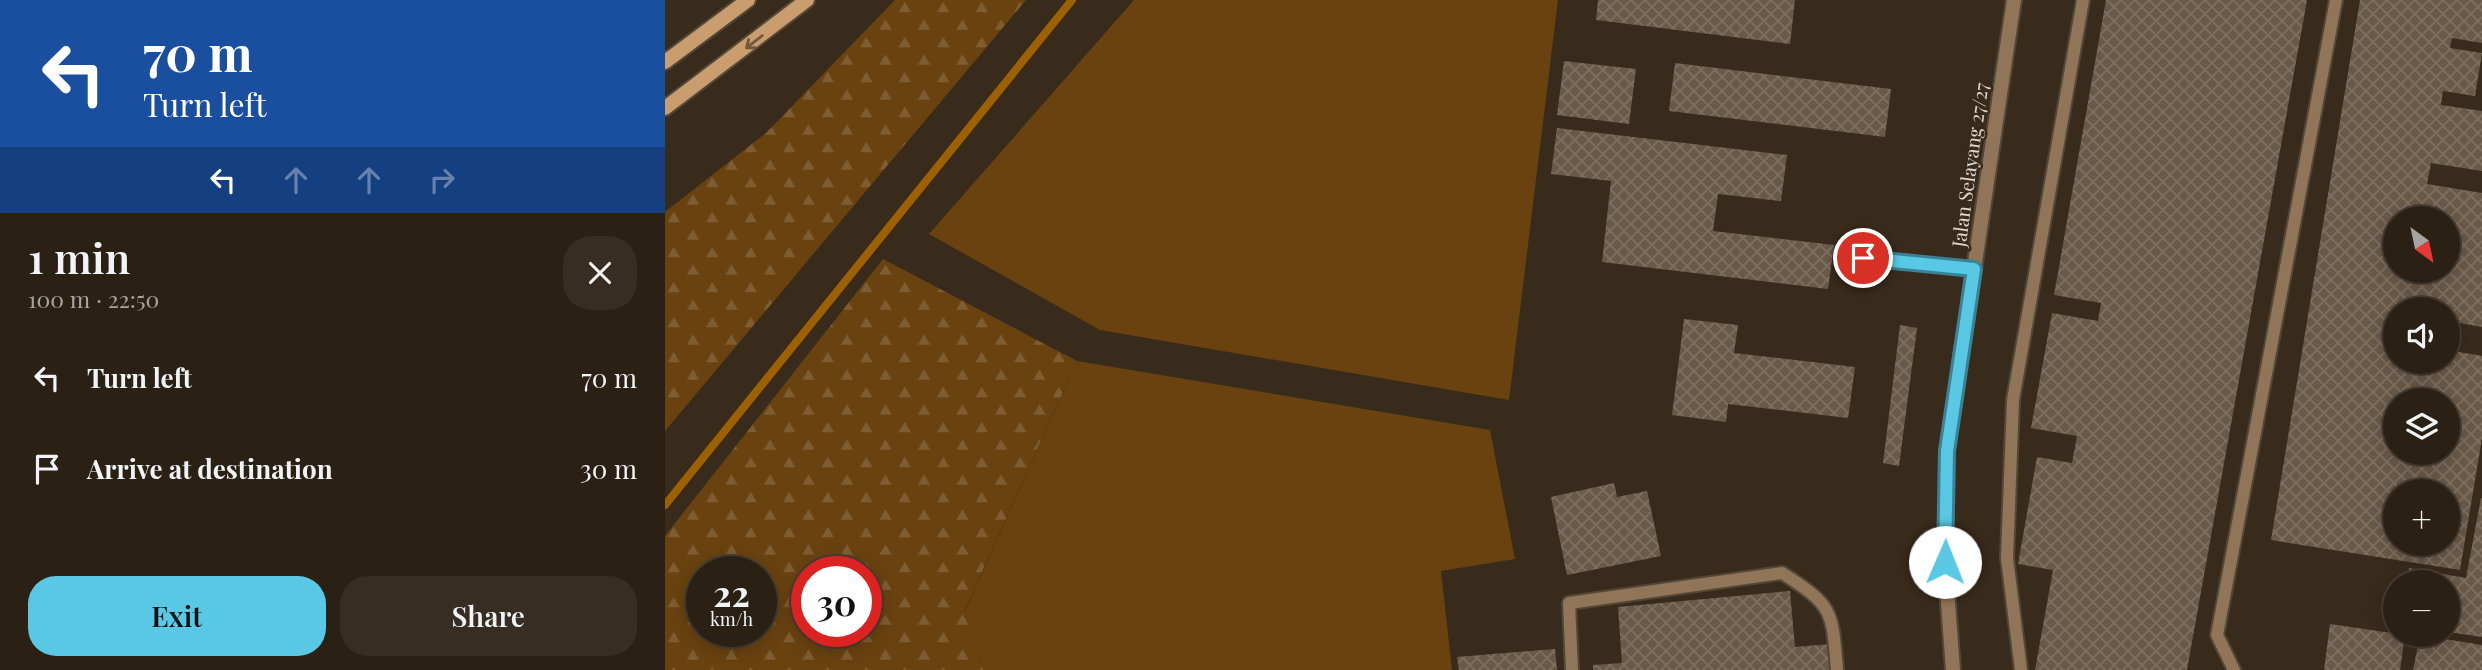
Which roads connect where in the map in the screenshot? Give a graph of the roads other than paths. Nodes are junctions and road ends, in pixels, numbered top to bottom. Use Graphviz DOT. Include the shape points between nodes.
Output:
graph roads {
  1 [pos="748,0"];
  2 [pos="807,0"];
  3 [pos="2014,0"];
  4 [pos="2083,0"];
  5 [pos="2336,0"];
  6 [pos="665,62"];
  7 [pos="665,107"];
  8 [pos="1863,258"];
  9 [pos="1974,269"];
  10 [pos="1572,670"];
  11 [pos="1837,670"];
  12 [pos="1953,670"];
  13 [pos="2021,670"];
  14 [pos="2234,670"];
  1 -- 6 [label="main road"];
  2 -- 7 [label="main road, one-way"];
  3 -- 9 [label="street, Jalan Selayang 27/27"];
  4 -- 13 [label="lane" via="2013,400 2007,558"];
  5 -- 14 [label="lane" via="2217,635"];
  8 -- 9 [label="lane"];
  9 -- 12 [label="street, Jalan Selayang 27/27" via="1947,451 1945,562"];
  10 -- 11 [label="lane" via="1569,603 1782,573 1828,609"];
}
